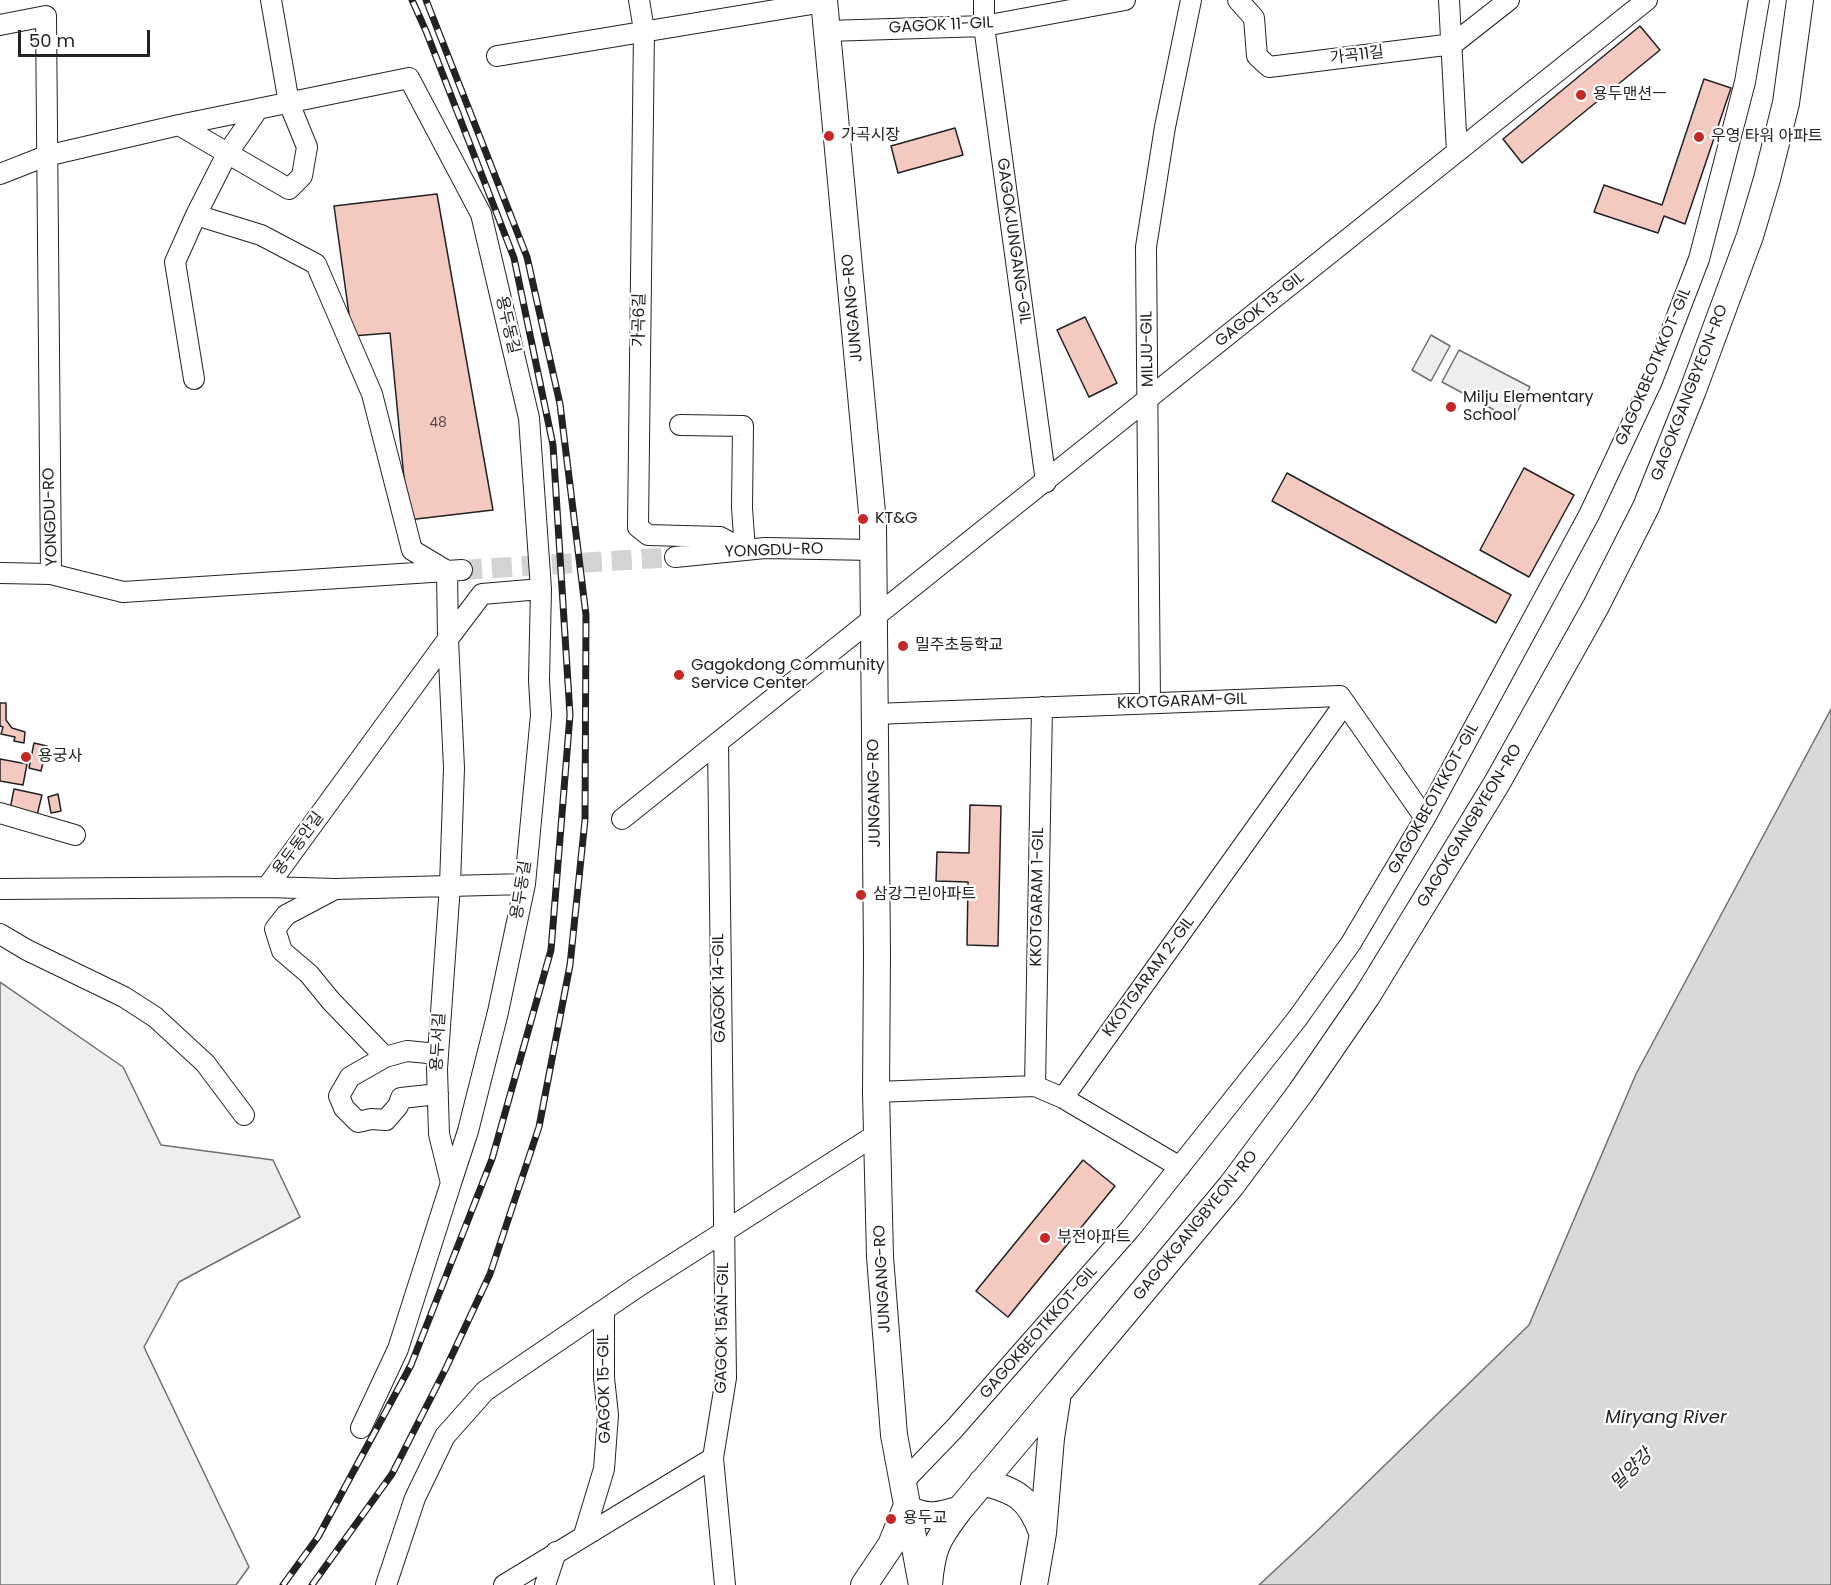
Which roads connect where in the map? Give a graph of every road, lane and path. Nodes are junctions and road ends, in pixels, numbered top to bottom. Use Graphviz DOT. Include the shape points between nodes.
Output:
graph roads {
  1 [pos="271,0"];
  2 [pos="639,0"];
  3 [pos="984,0"];
  4 [pos="1125,0"];
  5 [pos="1191,0"];
  6 [pos="1238,0"];
  7 [pos="1449,0"];
  8 [pos="1509,0"];
  9 [pos="1647,0"];
  10 [pos="1759,0"];
  11 [pos="1800,0"];
  12 [pos="824,1"];
  13 [pos="0,25"];
  14 [pos="984,26"];
  15 [pos="644,30"];
  16 [pos="828,31"];
  17 [pos="1453,44"];
  18 [pos="497,56"];
  19 [pos="289,103"];
  20 [pos="258,109"];
  21 [pos="178,125"];
  22 [pos="1457,152"];
  23 [pos="227,154"];
  24 [pos="46,156"];
  25 [pos="0,174"];
  26 [pos="196,215"];
  27 [pos="194,380"];
  28 [pos="1148,399"];
  29 [pos="680,425"];
  30 [pos="1046,482"];
  31 [pos="745,550"];
  32 [pos="873,550"];
  33 [pos="675,557"];
  34 [pos="455,570"];
  35 [pos="0,573"];
  36 [pos="51,573"];
  37 [pos="541,589"];
  38 [pos="873,620"];
  39 [pos="448,639"];
  40 [pos="1150,703"];
  41 [pos="1345,703"];
  42 [pos="1042,707"];
  43 [pos="875,714"];
  44 [pos="718,743"];
  45 [pos="0,813"];
  46 [pos="1425,818"];
  47 [pos="622,819"];
  48 [pos="75,835"];
  49 [pos="525,884"];
  50 [pos="450,885"];
  51 [pos="267,887"];
  52 [pos="335,889"];
  53 [pos="0,890"];
  54 [pos="0,934"];
  55 [pos="438,1054"];
  56 [pos="385,1057"];
  57 [pos="1035,1086"];
  58 [pos="876,1092"];
  59 [pos="438,1094"];
  60 [pos="1063,1098"];
  61 [pos="244,1115"];
  62 [pos="877,1134"];
  63 [pos="1180,1167"];
  64 [pos="451,1183"];
  65 [pos="723,1233"];
  66 [pos="604,1312"];
  67 [pos="1058,1393"];
  68 [pos="361,1428"];
  69 [pos="713,1458"];
  70 [pos="982,1482"];
  71 [pos="902,1483"];
  72 [pos="906,1508"];
  73 [pos="960,1509"];
  74 [pos="1042,1533"];
  75 [pos="584,1535"];
  76 [pos="556,1552"];
  77 [pos="869,1580"];
  78 [pos="386,1585"];
  79 [pos="504,1585"];
  80 [pos="545,1585"];
  81 [pos="725,1585"];
  82 [pos="849,1585"];
  83 [pos="922,1585"];
  84 [pos="929,1585"];
  85 [pos="1034,1585"];
  1 -- 19 [label="street"];
  2 -- 15 [label="street, 가곡6길"];
  3 -- 14 [label="street, GAGOKJUNGANG-GIL"];
  4 -- 14 [label="street, GAGOK 11-GIL"];
  5 -- 28 [label="street, MILJU-GIL" via="1146,247"];
  6 -- 17 [label="street, 가곡11길" via="1254,18 1257,56 1269,67"];
  7 -- 17 [label="street"];
  8 -- 17 [label="street"];
  9 -- 22 [label="street, GAGOK 13-GIL"];
  10 -- 46 [label="street, GAGOKBEOTKKOT-GIL" via="1745,82 1699,259 1652,381 1589,516"];
  11 -- 67 [label="main road, GAGOKGANGBYEON-RO" via="1786,103 1750,236 1646,507 1596,606 1497,783 1354,1016 1231,1186"];
  12 -- 15 [label="street"];
  12 -- 16 [label="main road, JUNGANG-RO"];
  13 -- 24 [label="street, YONGDU-RO" via="46,16"];
  14 -- 16 [label="street, GAGOK 11-GIL"];
  14 -- 30 [label="street, GAGOKJUNGANG-GIL"];
  15 -- 18 [label="street"];
  15 -- 31 [label="street, 가곡6길" via="638,527 648,536 720,537"];
  16 -- 32 [label="main road, JUNGANG-RO"];
  17 -- 22 [label="street"];
  19 -- 20 [label="street"];
  19 -- 23 [label="street" via="307,147 302,176 289,189"];
  19 -- 37 [label="street, 용두동길" via="409,78 481,214 529,418"];
  20 -- 21 [label="street"];
  20 -- 23 [label="street"];
  21 -- 23 [label="street"];
  21 -- 24 [label="street"];
  22 -- 28 [label="street, GAGOK 13-GIL"];
  23 -- 26 [label="street"];
  24 -- 25 [label="street"];
  24 -- 36 [label="street, YONGDU-RO"];
  26 -- 27 [label="street" via="175,262"];
  26 -- 34 [label="street" via="261,235 316,264 372,394 412,550"];
  28 -- 30 [label="street, GAGOK 13-GIL"];
  28 -- 40 [label="street, MILJU-GIL"];
  29 -- 31 [label="street" via="743,426"];
  30 -- 38 [label="street, GAGOK 13-GIL"];
  31 -- 32 [label="street, YONGDU-RO"];
  31 -- 33 [label="street, YONGDU-RO"];
  32 -- 38 [label="main road, JUNGANG-RO"];
  34 -- 36 [label="street, YONGDU-RO" via="123,592"];
  34 -- 39 [label="street"];
  35 -- 36 [label="street"];
  37 -- 39 [label="street" via="482,594"];
  37 -- 49 [label="street, 용두동길" via="541,715"];
  38 -- 43 [label="main road, JUNGANG-RO"];
  38 -- 44 [label="street"];
  39 -- 50 [label="street, 용두서길" via="454,768"];
  39 -- 51 [label="street, 용두동안길"];
  40 -- 41 [label="street, KKOTGARAM-GIL" via="1340,696"];
  40 -- 42 [label="street, KKOTGARAM-GIL"];
  41 -- 46 [label="street"];
  41 -- 60 [label="street, KKOTGARAM 2-GIL"];
  42 -- 43 [label="street, KKOTGARAM-GIL"];
  42 -- 57 [label="street, KKOTGARAM 1-GIL"];
  43 -- 58 [label="main road, JUNGANG-RO"];
  44 -- 47 [label="street"];
  44 -- 65 [label="street, GAGOK 14-GIL"];
  45 -- 48 [label="street"];
  46 -- 63 [label="street, GAGOKBEOTKKOT-GIL" via="1351,943 1297,1019"];
  49 -- 50 [label="street"];
  49 -- 64 [label="street, 용두동길" via="498,1012"];
  50 -- 52 [label="street"];
  50 -- 55 [label="street, 용두서길"];
  51 -- 52 [label="street"];
  51 -- 53 [label="street, 용두동안길"];
  52 -- 56 [label="street" via="286,915 275,929 282,951 309,974"];
  54 -- 61 [label="street" via="155,1017 205,1063"];
  55 -- 56 [label="street" via="407,1051"];
  55 -- 59 [label="street, 용두서길"];
  56 -- 59 [label="street" via="350,1077 339,1096 344,1108 358,1122 386,1120 401,1098"];
  57 -- 58 [label="street"];
  57 -- 60 [label="street"];
  58 -- 62 [label="main road, JUNGANG-RO"];
  59 -- 64 [label="street, 용두서길" via="439,1134"];
  60 -- 63 [label="street"];
  62 -- 65 [label="street"];
  62 -- 71 [label="main road, JUNGANG-RO" via="880,1257 894,1435"];
  63 -- 71 [label="street, GAGOKBEOTKKOT-GIL" via="954,1430"];
  64 -- 68 [label="street" via="398,1349"];
  65 -- 66 [label="street"];
  65 -- 69 [label="street, GAGOK 15AN-GIL" via="726,1378"];
  66 -- 75 [label="street, GAGOK 15-GIL" via="608,1415 604,1469"];
  66 -- 78 [label="street" via="485,1391 445,1436 416,1498"];
  67 -- 70 [label="main road, GAGOKGANGBYEON-RO"];
  67 -- 74 [label="main road"];
  69 -- 75 [label="street"];
  69 -- 81 [label="street, GAGOK 15AN-GIL"];
  70 -- 73 [label="main road, GAGOKGANGBYEON-RO"];
  70 -- 74 [label="main road" via="1006,1489 1027,1503"];
  71 -- 72 [label="main road, JUNGANG-RO"];
  72 -- 73 [label="main road" via="930,1516"];
  72 -- 77 [label="main road" via="899,1530"];
  72 -- 83 [label="main road, JUNGANG-RO"];
  73 -- 84 [label="main road, GAGOKGANGBYEON-RO" via="934,1549"];
  74 -- 85 [label="main road"];
  75 -- 76 [label="street"];
  76 -- 79 [label="street"];
  76 -- 80 [label="street"];
  77 -- 82 [label="street"];
}
